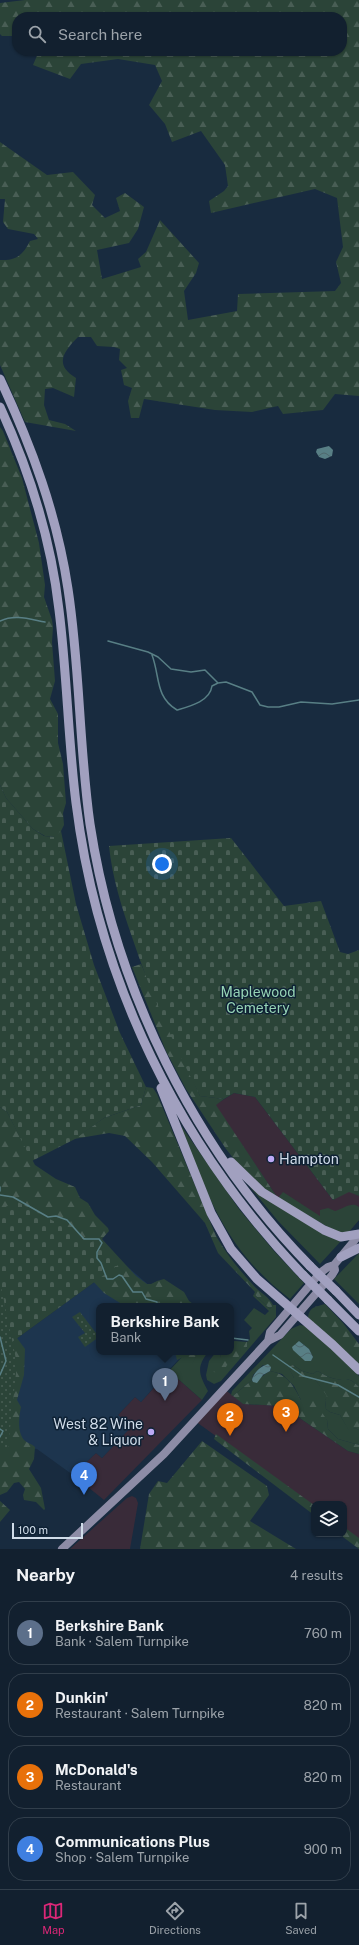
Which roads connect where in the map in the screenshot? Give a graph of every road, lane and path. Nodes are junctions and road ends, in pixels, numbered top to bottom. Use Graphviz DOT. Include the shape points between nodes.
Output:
graph roads {
  1 [pos="0,379"];
  2 [pos="2,411"];
  3 [pos="154,1064"];
  4 [pos="212,1142"];
  5 [pos="359,1235"];
  6 [pos="359,1248"];
  7 [pos="342,1257"];
  8 [pos="334,1265"];
  9 [pos="290,1308"];
  10 [pos="298,1314"];
  11 [pos="359,1315"];
  12 [pos="359,1331"];
  13 [pos="268,1341"];
  14 [pos="359,1370"];
  15 [pos="62,1549"];
  1 -- 4 [label="highway" via="18,417 50,504 65,569 87,799 94,848 107,906 126,966 150,1028 178,1085"];
  2 -- 3 [label="highway" via="35,494 53,568 61,624 75,796 90,885 120,983"];
  3 -- 9 [label="highway" via="159,1083 221,1231 234,1253 250,1271"];
  3 -- 12 [label="highway, bridge" via="187,1124 260,1227"];
  4 -- 5 [label="highway" via="250,1182 273,1199 333,1235"];
  4 -- 11 [label="highway, bridge" via="254,1201 310,1266"];
  5 -- 7 [label="main road"];
  6 -- 7 [label="highway"];
  7 -- 8 [label="main road"];
  8 -- 9 [label="main road" via="323,1270"];
  8 -- 10 [label="main road" via="332,1275"];
  9 -- 10 [label="highway"];
  9 -- 13 [label="main road" via="270,1332"];
  10 -- 13 [label="main road" via="277,1337"];
  10 -- 14 [label="highway"];
  13 -- 15 [label="main road" via="166,1452"];
}
